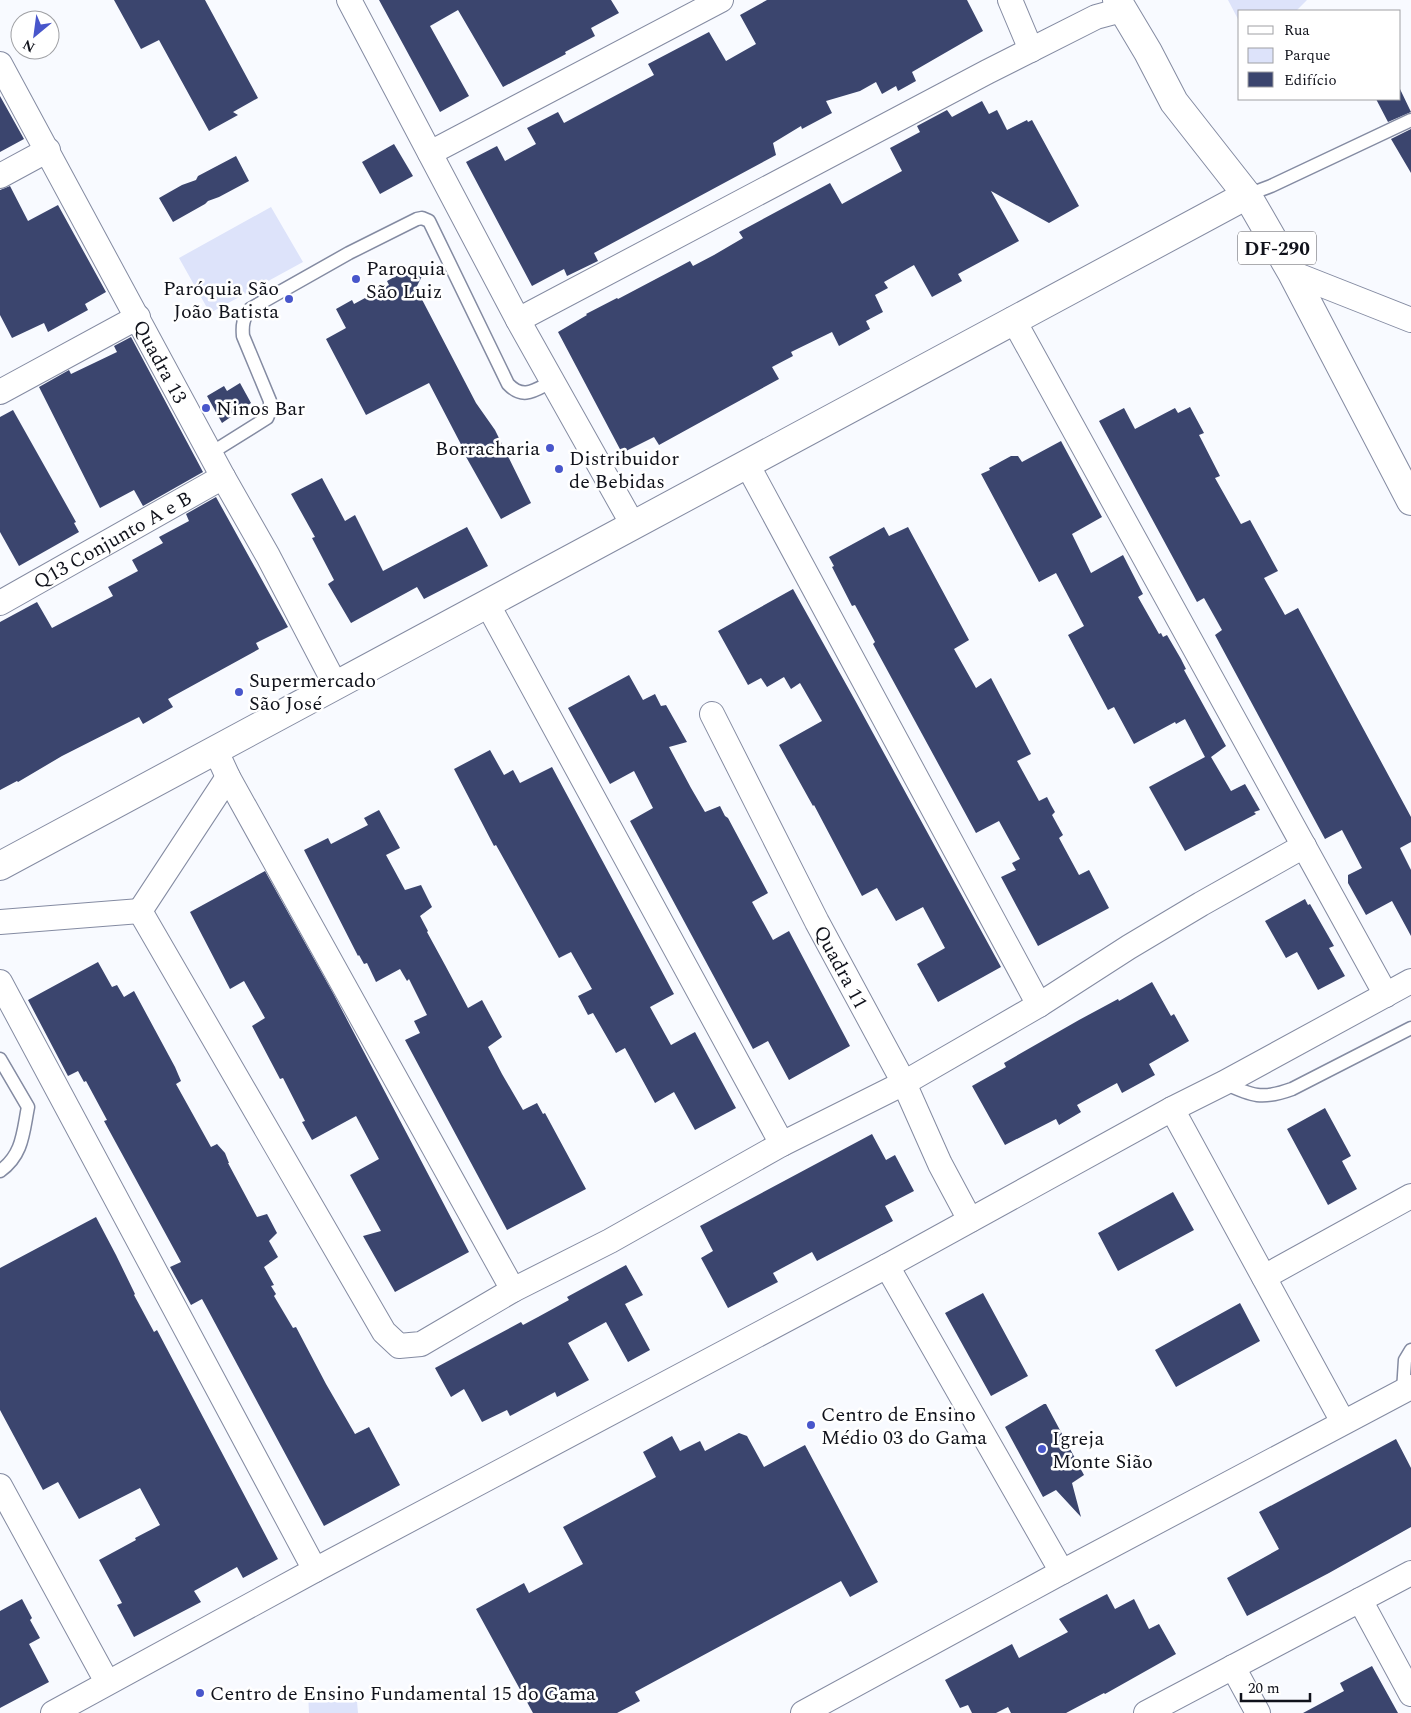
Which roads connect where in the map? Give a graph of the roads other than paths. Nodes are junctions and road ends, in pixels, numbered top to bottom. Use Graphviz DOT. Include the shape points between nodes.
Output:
graph roads {
  1 [pos="349,0"];
  2 [pos="721,0"];
  3 [pos="1010,0"];
  4 [pos="1120,5"];
  5 [pos="1092,9"];
  6 [pos="1031,50"];
  7 [pos="0,64"];
  8 [pos="1411,120"];
  9 [pos="48,150"];
  10 [pos="430,153"];
  11 [pos="0,176"];
  12 [pos="1247,195"];
  13 [pos="1292,273"];
  14 [pos="138,317"];
  15 [pos="1013,319"];
  16 [pos="518,320"];
  17 [pos="1411,320"];
  18 [pos="553,381"];
  19 [pos="0,392"];
  20 [pos="211,453"];
  21 [pos="747,464"];
  22 [pos="223,477"];
  23 [pos="1411,500"];
  24 [pos="633,525"];
  25 [pos="0,603"];
  26 [pos="488,605"];
  27 [pos="336,686"];
  28 [pos="712,714"];
  29 [pos="216,751"];
  30 [pos="228,777"];
  31 [pos="1304,846"];
  32 [pos="0,866"];
  33 [pos="140,910"];
  34 [pos="0,922"];
  35 [pos="1411,981"];
  36 [pos="0,982"];
  37 [pos="1386,995"];
  38 [pos="1039,1005"];
  39 [pos="1411,1028"];
  40 [pos="0,1059"];
  41 [pos="904,1083"];
  42 [pos="1224,1083"];
  43 [pos="1172,1109"];
  44 [pos="782,1144"];
  45 [pos="0,1171"];
  46 [pos="1411,1196"];
  47 [pos="970,1220"];
  48 [pos="887,1266"];
  49 [pos="1264,1278"];
  50 [pos="513,1290"];
  51 [pos="1411,1350"];
  52 [pos="1407,1389"];
  53 [pos="1343,1422"];
  54 [pos="0,1486"];
  55 [pos="315,1570"];
  56 [pos="1062,1572"];
  57 [pos="1411,1573"];
  58 [pos="1360,1600"];
  59 [pos="1233,1667"];
  60 [pos="107,1682"];
  61 [pos="1411,1694"];
  62 [pos="53,1713"];
  63 [pos="804,1713"];
  64 [pos="1146,1713"];
  65 [pos="1258,1713"];
  1 -- 10 [label="street"];
  2 -- 10 [label="street"];
  3 -- 6 [label="street"];
  4 -- 5 [label="street"];
  4 -- 12 [label="main road, DF-290" via="1174,102"];
  5 -- 6 [label="street"];
  6 -- 16 [label="street"];
  7 -- 9 [label="street, Quadra 13"];
  8 -- 12 [label="lane"];
  9 -- 11 [label="street"];
  9 -- 14 [label="street, Quadra 13"];
  10 -- 16 [label="street"];
  12 -- 13 [label="main road, DF-290"];
  12 -- 15 [label="main road"];
  13 -- 17 [label="street"];
  13 -- 23 [label="main road, DF-290"];
  14 -- 19 [label="street"];
  14 -- 20 [label="street, Quadra 13"];
  15 -- 21 [label="main road"];
  15 -- 31 [label="street"];
  16 -- 18 [label="street"];
  18 -- 20 [label="lane" via="526,394 515,392 508,384 429,221 417,219 250,310 244,317 243,336 270,401 270,411 267,418"];
  18 -- 24 [label="street"];
  20 -- 22 [label="street, Quadra 13"];
  21 -- 24 [label="main road"];
  21 -- 38 [label="street"];
  22 -- 25 [label="street, Q13 Conjunto A e B"];
  22 -- 27 [label="street, Quadra 13"];
  24 -- 26 [label="main road"];
  26 -- 27 [label="main road"];
  26 -- 44 [label="street"];
  27 -- 29 [label="main road"];
  28 -- 41 [label="street, Quadra 11" via="817,922"];
  29 -- 30 [label="street"];
  29 -- 32 [label="main road"];
  30 -- 33 [label="street"];
  30 -- 50 [label="street"];
  31 -- 37 [label="street"];
  31 -- 38 [label="street" via="1137,942"];
  33 -- 34 [label="street"];
  33 -- 50 [label="street" via="384,1332 399,1346 421,1344"];
  35 -- 37 [label="street"];
  36 -- 55 [label="street"];
  37 -- 42 [label="street"];
  38 -- 41 [label="street"];
  39 -- 42 [label="lane" via="1276,1095 1260,1097"];
  40 -- 45 [label="lane" via="28,1106 21,1147"];
  41 -- 44 [label="street"];
  41 -- 47 [label="street, Quadra 11" via="940,1164"];
  42 -- 43 [label="street"];
  43 -- 47 [label="street"];
  43 -- 49 [label="street"];
  44 -- 50 [label="street" via="610,1241"];
  46 -- 49 [label="street"];
  47 -- 48 [label="street"];
  48 -- 55 [label="street"];
  48 -- 56 [label="street"];
  49 -- 53 [label="street"];
  51 -- 52 [label="lane" via="1405,1360"];
  52 -- 53 [label="street"];
  53 -- 56 [label="street"];
  54 -- 60 [label="street"];
  55 -- 60 [label="street"];
  56 -- 63 [label="street"];
  57 -- 58 [label="street"];
  58 -- 59 [label="street"];
  58 -- 61 [label="street"];
  59 -- 64 [label="street"];
  59 -- 65 [label="street"];
  60 -- 62 [label="street"];
}
